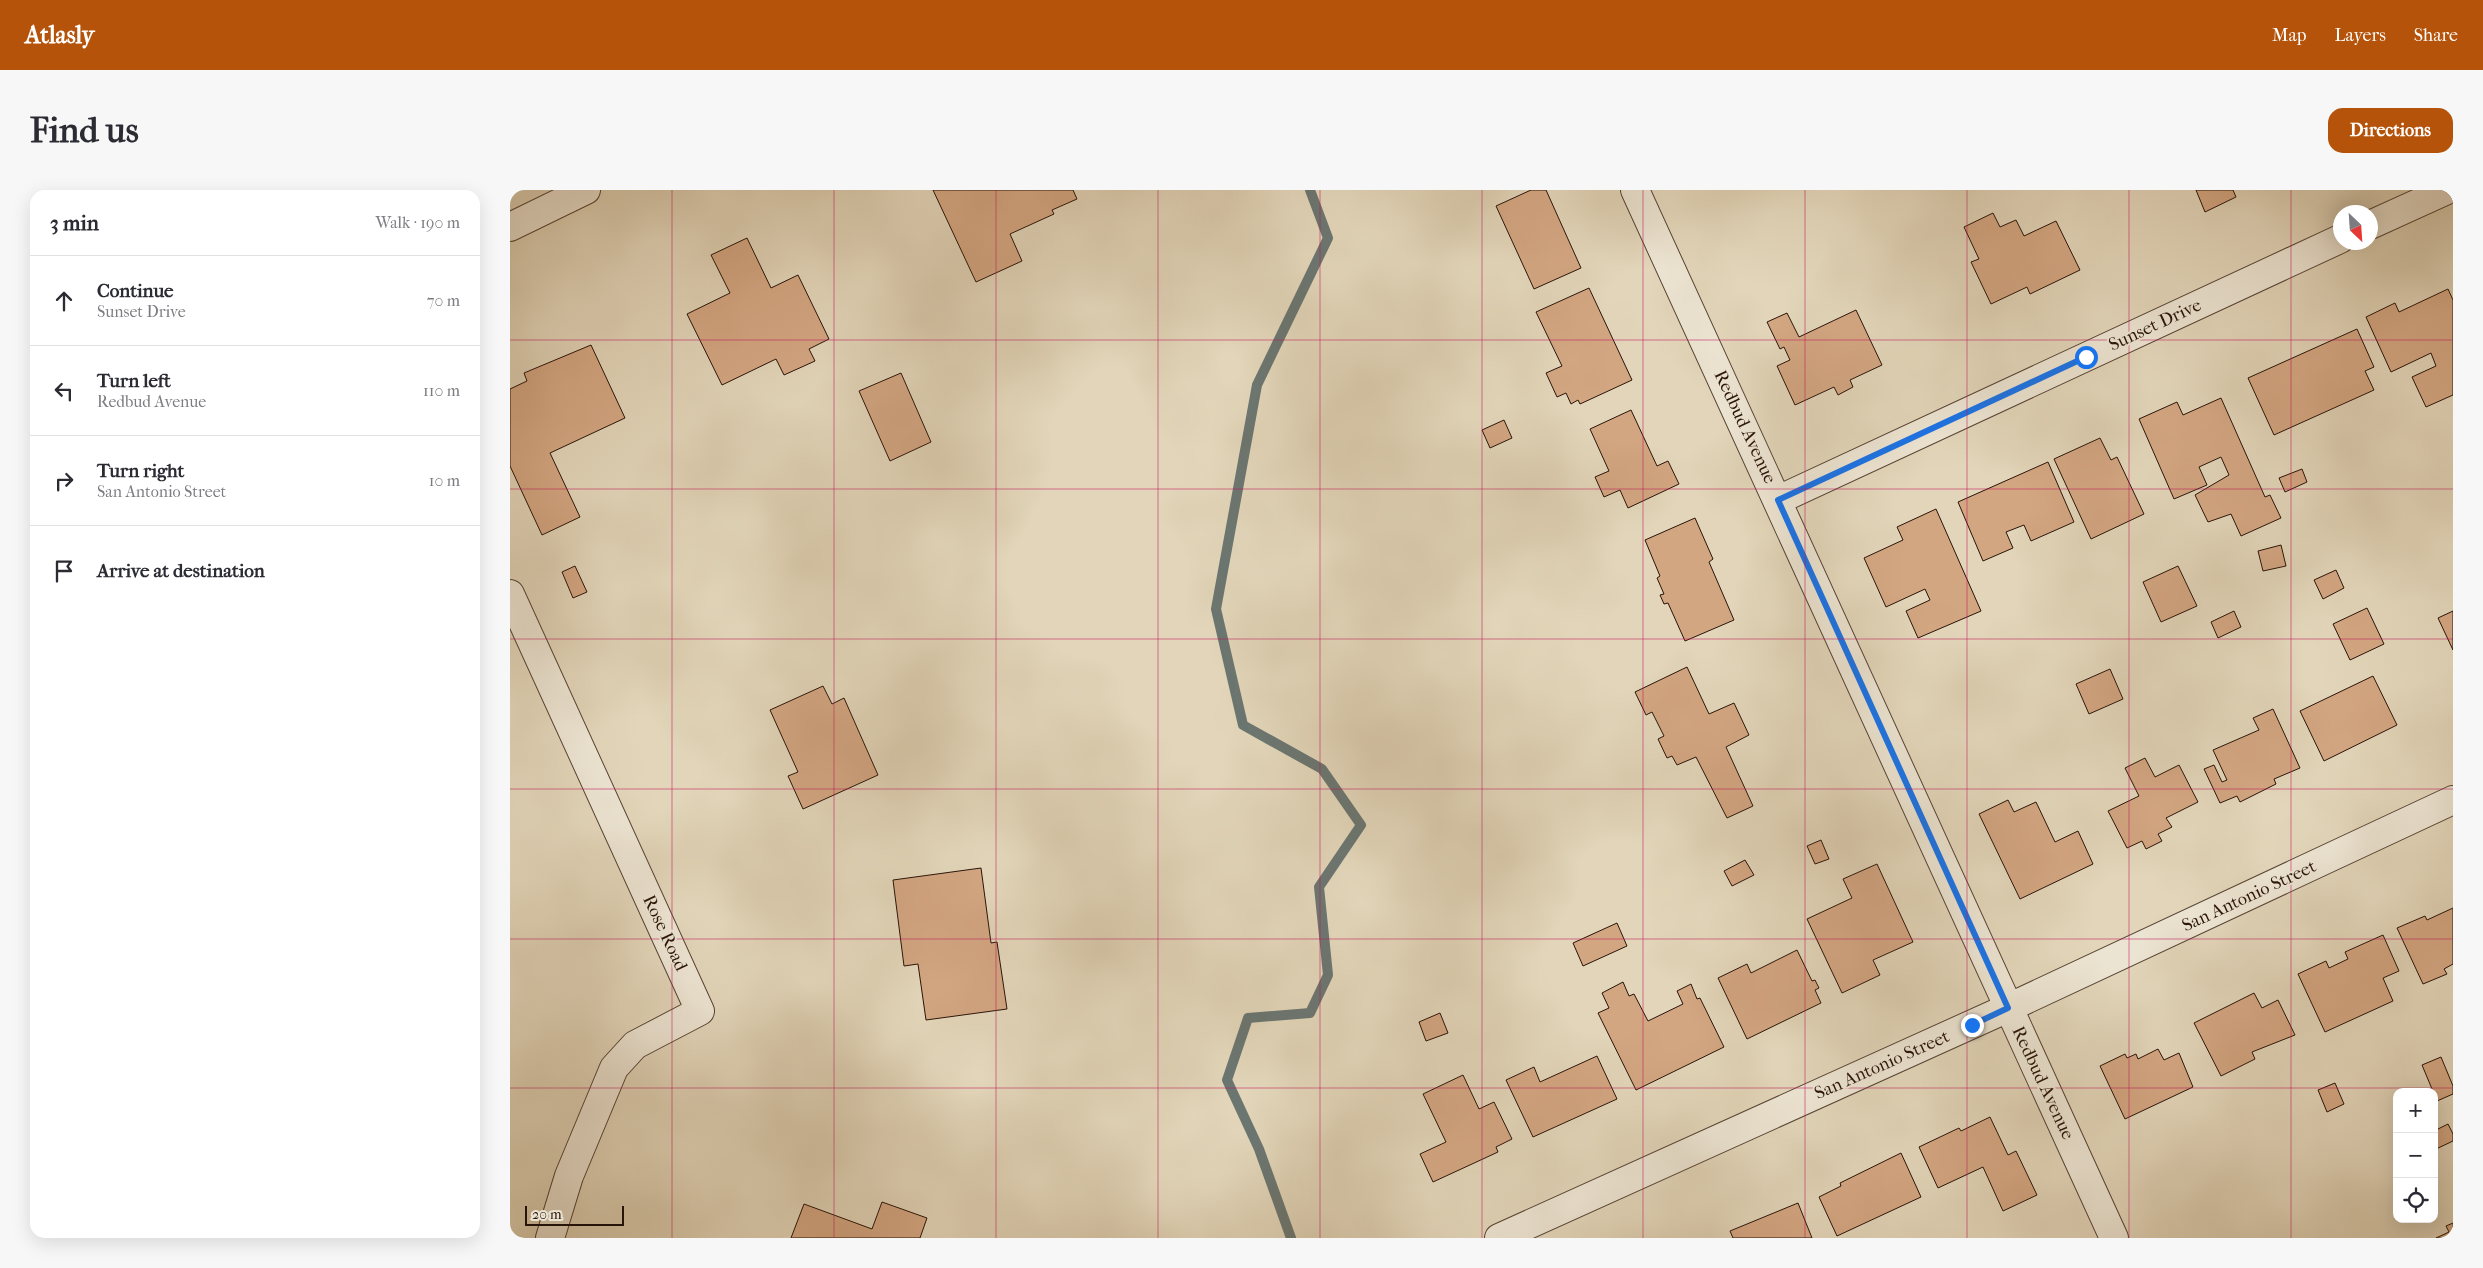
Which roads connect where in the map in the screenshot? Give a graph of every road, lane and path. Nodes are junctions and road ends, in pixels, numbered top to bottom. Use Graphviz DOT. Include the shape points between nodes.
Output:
graph roads {
  1 [pos="586,190"];
  2 [pos="1635,190"];
  3 [pos="2447,190"];
  4 [pos="2378,221"];
  5 [pos="510,227"];
  6 [pos="2333,242"];
  7 [pos="1778,500"];
  8 [pos="510,594"];
  9 [pos="2453,800"];
  10 [pos="2008,1008"];
  11 [pos="550,1238"];
  12 [pos="1499,1238"];
  13 [pos="2114,1238"];
  1 -- 5 [label="street"];
  2 -- 7 [label="street, Redbud Avenue"];
  3 -- 4 [label="street"];
  6 -- 7 [label="street, Sunset Drive"];
  7 -- 10 [label="street, Redbud Avenue"];
  8 -- 11 [label="street, Rose Road" via="700,1011 635,1045 614,1068 569,1176"];
  9 -- 10 [label="street, San Antonio Street"];
  10 -- 12 [label="street, San Antonio Street"];
  10 -- 13 [label="street, Redbud Avenue"];
}
